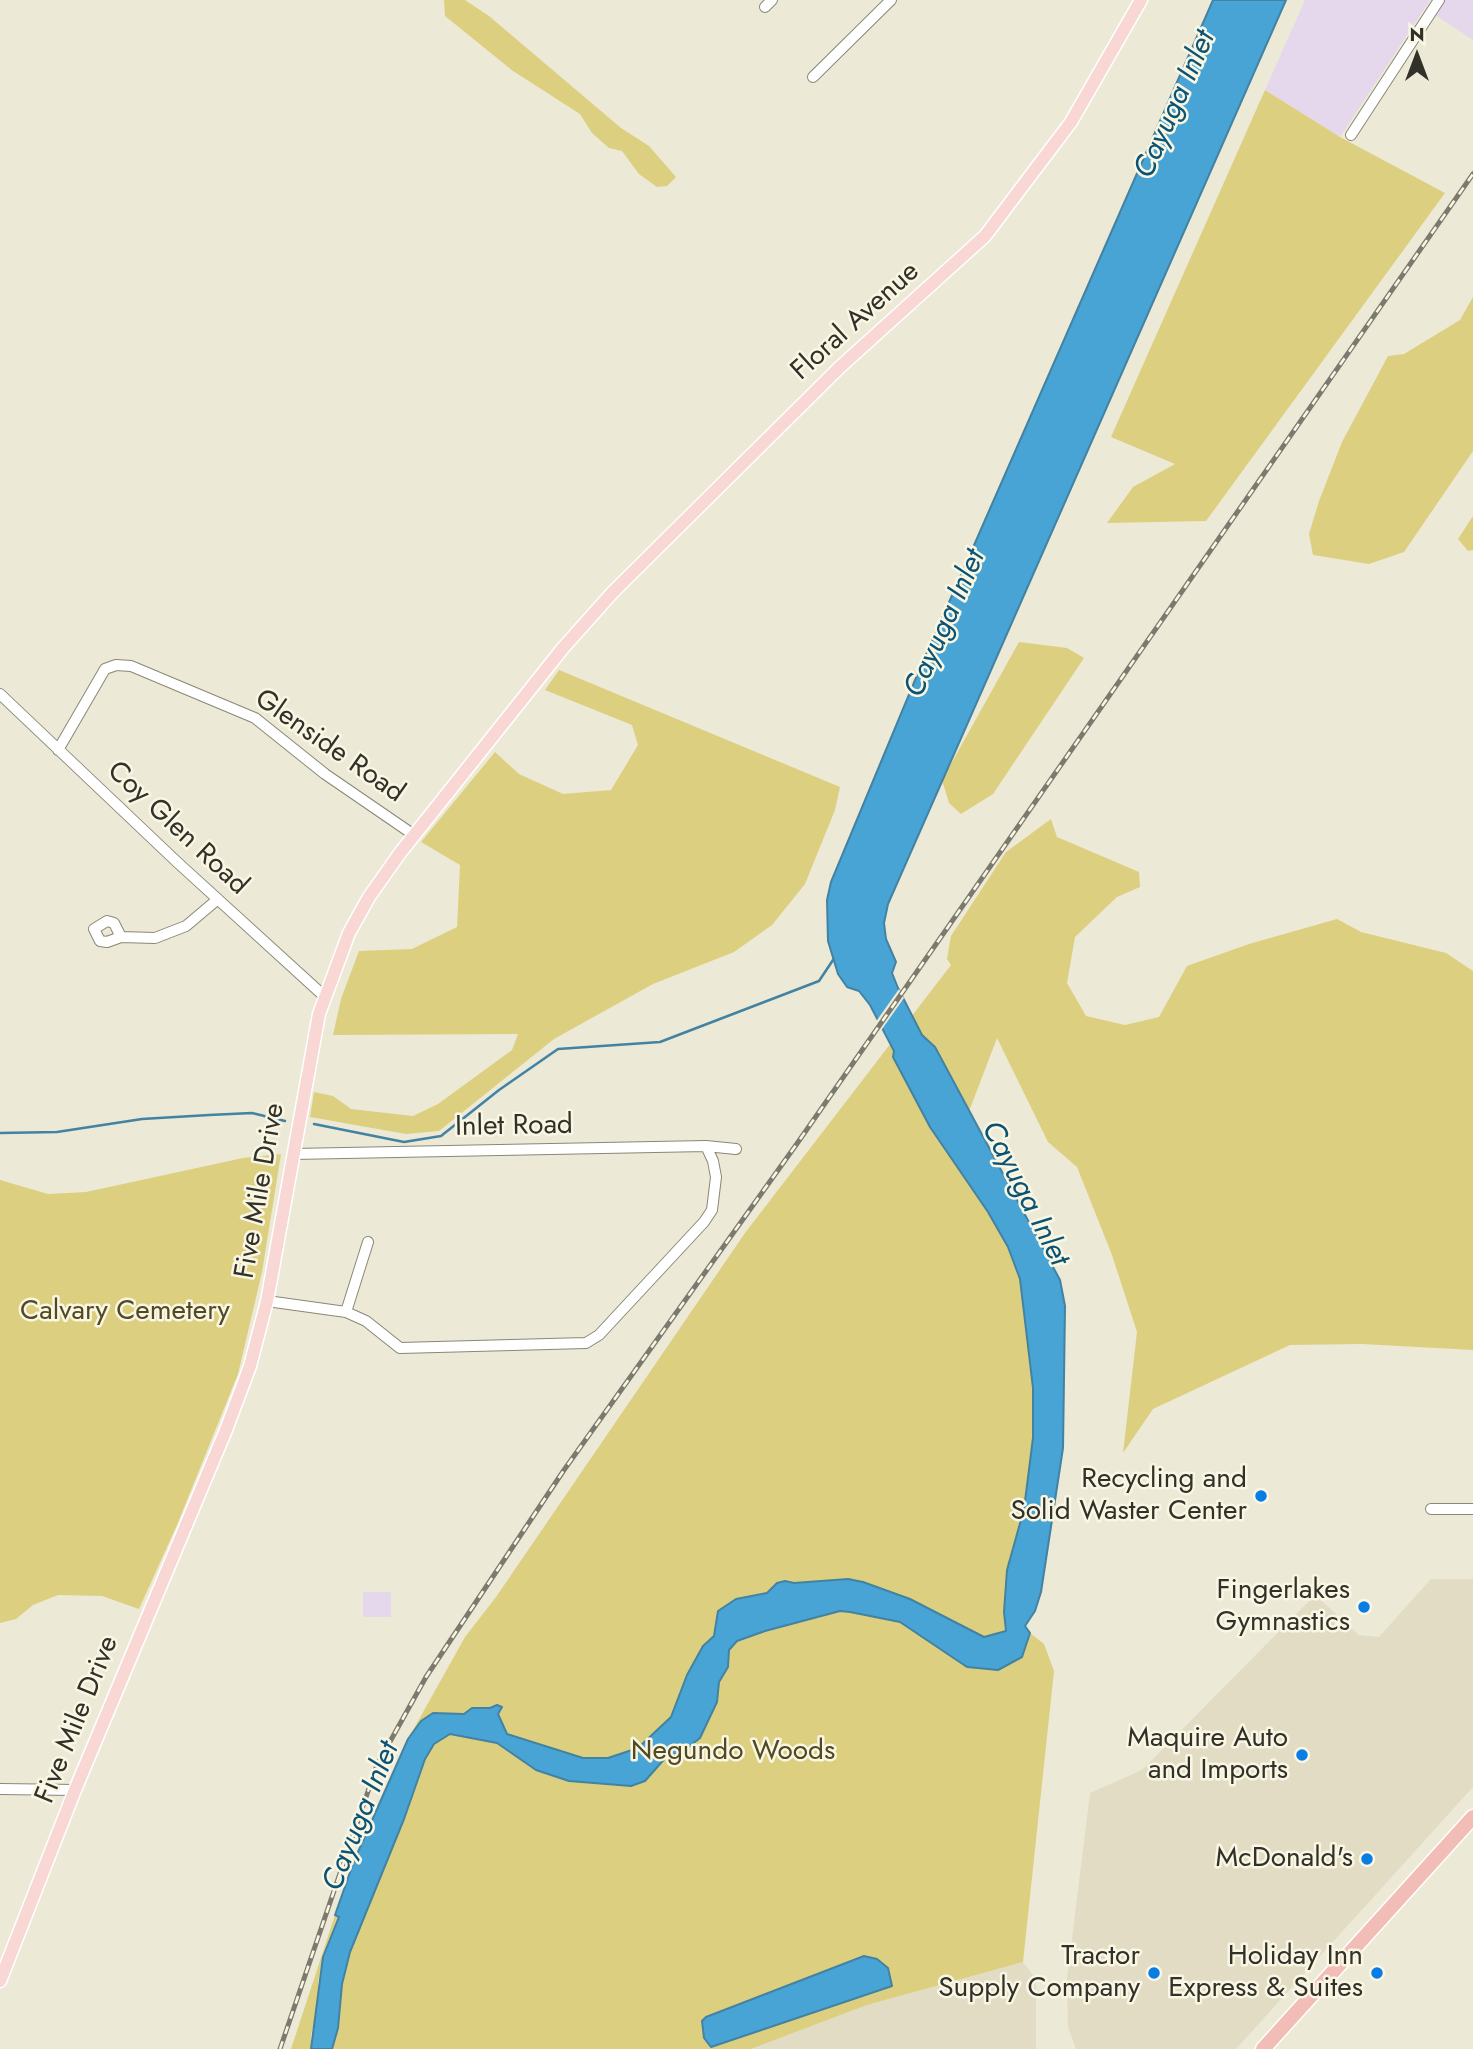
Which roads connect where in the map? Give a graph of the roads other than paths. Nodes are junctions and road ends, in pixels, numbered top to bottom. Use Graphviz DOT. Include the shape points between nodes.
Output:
graph roads {
  1 [pos="891,0"];
  2 [pos="1141,0"];
  3 [pos="1438,0"];
  4 [pos="813,77"];
  5 [pos="1351,135"];
  6 [pos="563,648"];
  7 [pos="0,694"];
  8 [pos="58,750"];
  9 [pos="414,835"];
  10 [pos="218,899"];
  11 [pos="121,937"];
  12 [pos="324,996"];
  13 [pos="706,1146"];
  14 [pos="736,1149"];
  15 [pos="293,1154"];
  16 [pos="368,1242"];
  17 [pos="267,1301"];
  18 [pos="346,1312"];
  19 [pos="1431,1509"];
  20 [pos="1473,1509"];
  21 [pos="0,1789"];
  22 [pos="75,1790"];
  23 [pos="1473,1817"];
  24 [pos="0,1981"];
  25 [pos="1263,2049"];
  1 -- 4 [label="street"];
  2 -- 6 [label="main road, Floral Avenue" via="1071,122 976,246 797,408 676,527"];
  3 -- 5 [label="street"];
  6 -- 9 [label="main road, Five Mile Drive"];
  7 -- 8 [label="street, Coy Glen Road"];
  8 -- 9 [label="street, Glenside Road" via="105,670 131,666 255,718 325,774"];
  8 -- 10 [label="street, Coy Glen Road"];
  9 -- 12 [label="main road, Five Mile Drive" via="369,897"];
  10 -- 11 [label="street" via="205,913 170,934"];
  10 -- 12 [label="street, Coy Glen Road"];
  12 -- 15 [label="main road, Five Mile Drive"];
  13 -- 14 [label="street, Inlet Road"];
  13 -- 15 [label="street, Inlet Road"];
  13 -- 18 [label="street" via="716,1177 712,1210 599,1335 586,1343 400,1348 366,1321"];
  15 -- 17 [label="main road, Five Mile Drive"];
  16 -- 18 [label="street"];
  17 -- 18 [label="street"];
  17 -- 22 [label="main road, Five Mile Drive" via="226,1430"];
  19 -- 20 [label="street"];
  21 -- 22 [label="street"];
  22 -- 24 [label="main road, Five Mile Drive"];
  23 -- 25 [label="highway"];
}
